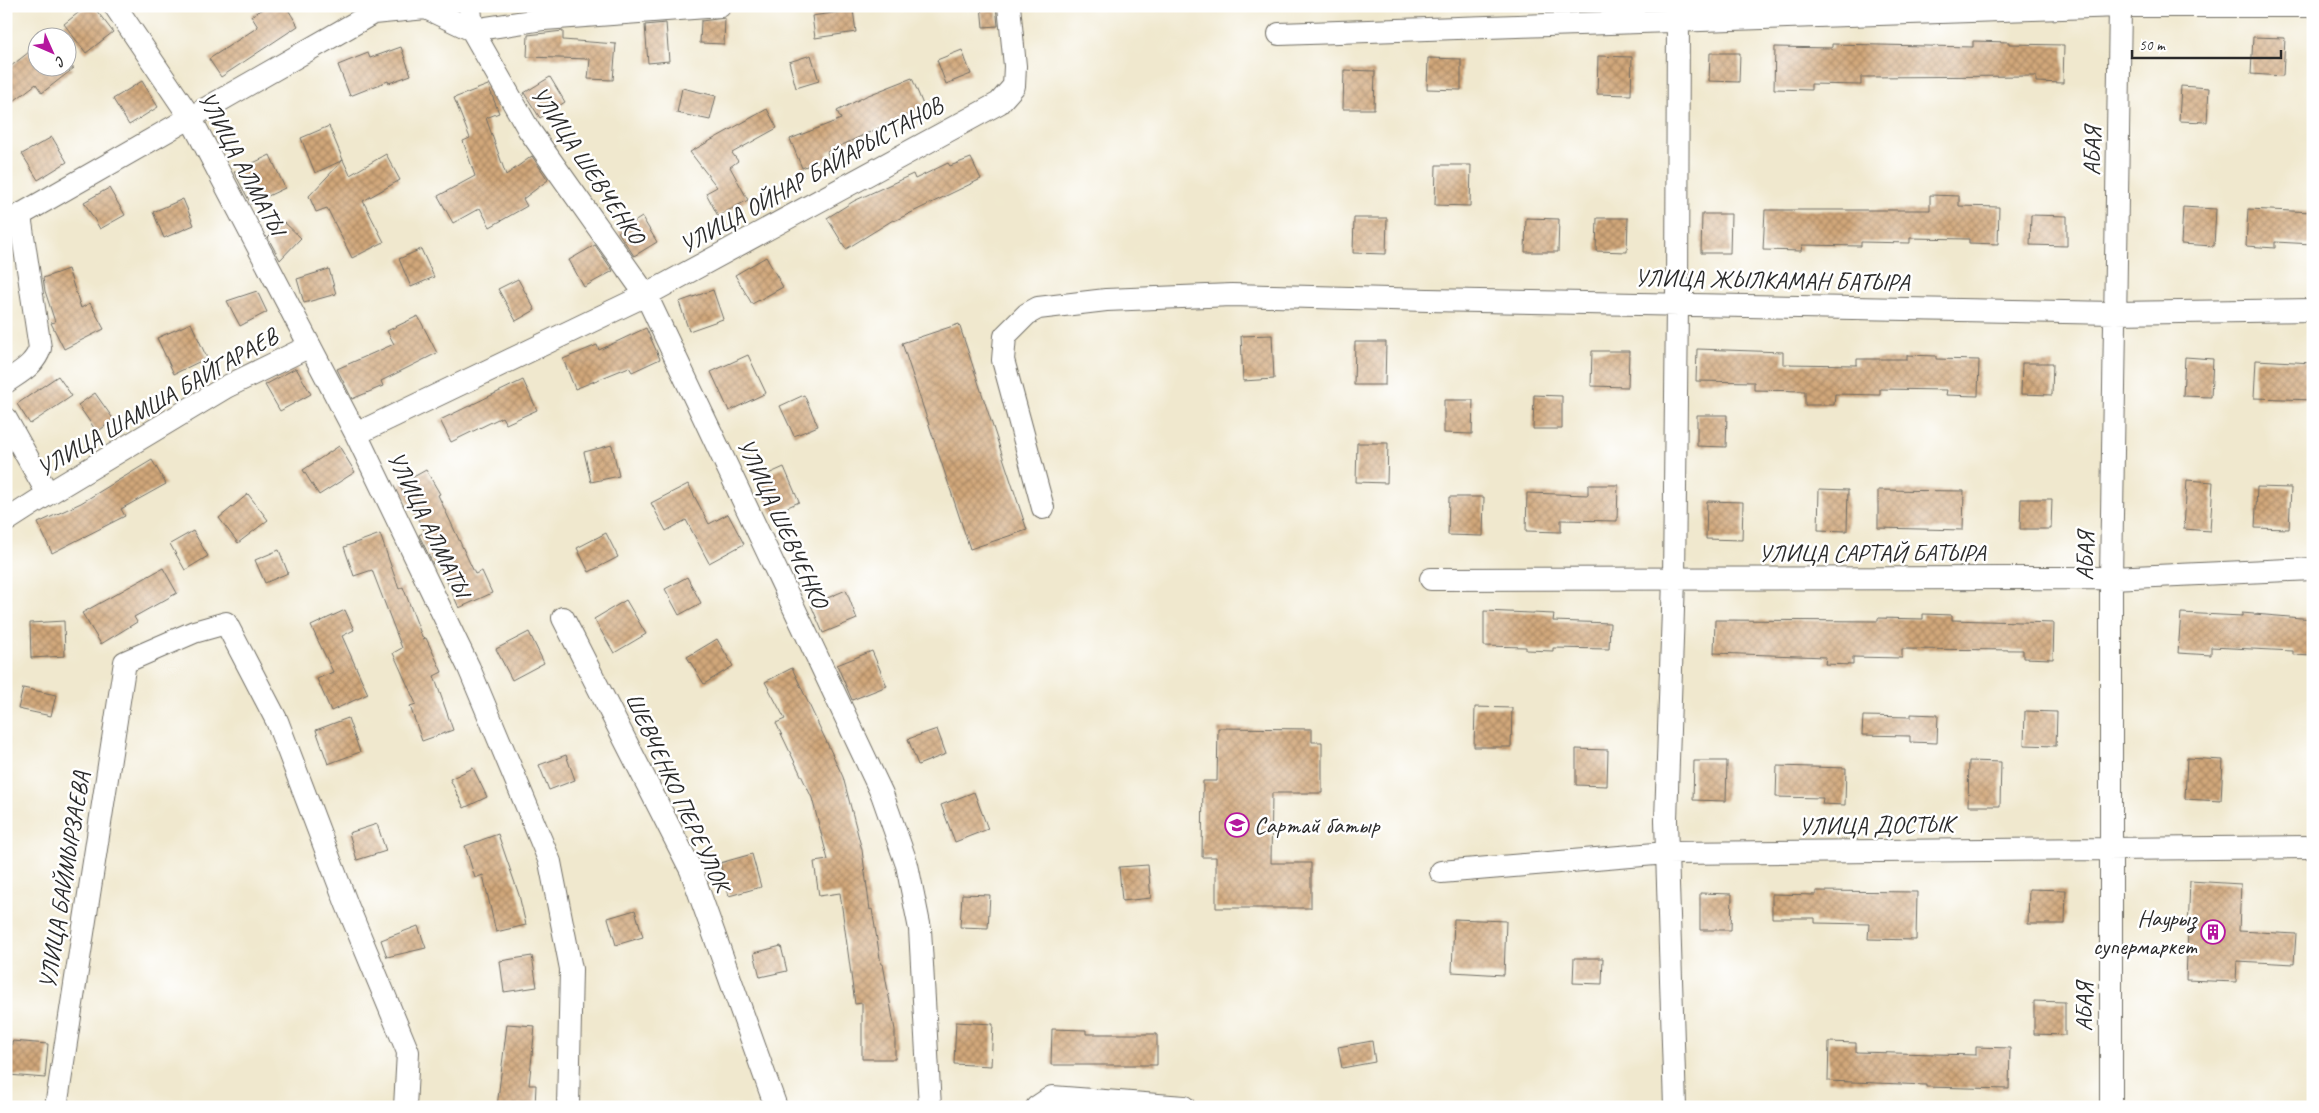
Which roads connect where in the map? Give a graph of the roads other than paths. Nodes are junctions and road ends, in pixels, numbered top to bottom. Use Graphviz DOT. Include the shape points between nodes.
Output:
graph roads {
  1 [pos="115,6"];
  2 [pos="470,6"];
  3 [pos="720,6"];
  4 [pos="1009,6"];
  5 [pos="2120,6"];
  6 [pos="2313,6"];
  7 [pos="1678,13"];
  8 [pos="472,30"];
  9 [pos="1279,34"];
  10 [pos="190,117"];
  11 [pos="13,220"];
  12 [pos="646,295"];
  13 [pos="1677,305"];
  14 [pos="2313,310"];
  15 [pos="2115,313"];
  16 [pos="310,346"];
  17 [pos="6,382"];
  18 [pos="6,419"];
  19 [pos="356,434"];
  20 [pos="48,494"];
  21 [pos="1043,508"];
  22 [pos="6,521"];
  23 [pos="2313,568"];
  24 [pos="2111,578"];
  25 [pos="1431,579"];
  26 [pos="1674,579"];
  27 [pos="563,618"];
  28 [pos="2313,847"];
  29 [pos="2110,848"];
  30 [pos="1667,854"];
  31 [pos="1442,872"];
  32 [pos="56,1107"];
  33 [pos="405,1107"];
  34 [pos="568,1107"];
  35 [pos="776,1107"];
  36 [pos="930,1107"];
  37 [pos="1037,1107"];
  38 [pos="1184,1107"];
  39 [pos="1674,1107"];
  40 [pos="2111,1107"];
  1 -- 10 [label="street, УЛИЦА АЛМАТЫ"];
  2 -- 8 [label="street, УЛИЦА ШЕВЧЕНКО"];
  3 -- 8 [label="street" via="544,19"];
  4 -- 12 [label="street, УЛИЦА ОЙНАР БАЙАРЫСТАНОВ" via="1014,86 999,102"];
  5 -- 6 [label="street"];
  5 -- 7 [label="street"];
  5 -- 15 [label="street, АБАЯ"];
  7 -- 9 [label="street"];
  7 -- 13 [label="street"];
  8 -- 10 [label="street" via="426,8 373,13"];
  8 -- 12 [label="street, УЛИЦА ШЕВЧЕНКО" via="529,130"];
  10 -- 11 [label="street"];
  10 -- 16 [label="street, УЛИЦА АЛМАТЫ"];
  11 -- 17 [label="street" via="40,348 32,364"];
  12 -- 19 [label="street, УЛИЦА ОЙНАР БАЙАРЫСТАНОВ"];
  12 -- 36 [label="street, УЛИЦА ШЕВЧЕНКО" via="882,794 907,864 920,929"];
  13 -- 15 [label="street, УЛИЦА ЖЫЛКАМАН БАТЫРА"];
  13 -- 21 [label="street, УЛИЦА ЖЫЛКАМАН БАТЫРА" via="1232,295 1106,300 1038,308 1027,314 1005,336 1003,360"];
  13 -- 26 [label="street"];
  14 -- 15 [label="street, УЛИЦА ЖЫЛКАМАН БАТЫРА"];
  15 -- 24 [label="street, АБАЯ"];
  16 -- 19 [label="street, УЛИЦА АЛМАТЫ"];
  16 -- 20 [label="street, УЛИЦА ШАМША БАЙГАРАЕВ" via="226,387"];
  18 -- 20 [label="street"];
  19 -- 34 [label="street, УЛИЦА АЛМАТЫ" via="469,668 550,862 571,969"];
  20 -- 22 [label="street, УЛИЦА ШАМША БАЙГАРАЕВ"];
  23 -- 24 [label="street, УЛИЦА САРТАЙ БАТЫРА"];
  24 -- 26 [label="street, УЛИЦА САРТАЙ БАТЫРА"];
  24 -- 29 [label="street, АБАЯ"];
  25 -- 26 [label="street, УЛИЦА САРТАЙ БАТЫРА"];
  26 -- 30 [label="street"];
  27 -- 35 [label="street, ШЕВЧЕНКО ПЕРЕУЛОК" via="691,870"];
  28 -- 29 [label="street, УЛИЦА ДОСТЫК"];
  29 -- 30 [label="street, УЛИЦА ДОСТЫК"];
  29 -- 40 [label="street, АБАЯ"];
  30 -- 31 [label="street, УЛИЦА ДОСТЫК"];
  30 -- 39 [label="street"];
  32 -- 33 [label="street, УЛИЦА БАЙМЫРЗАЕВА" via="125,662 194,632 226,623 277,721 408,1052"];
  37 -- 38 [label="street" via="1052,1097"];
}
